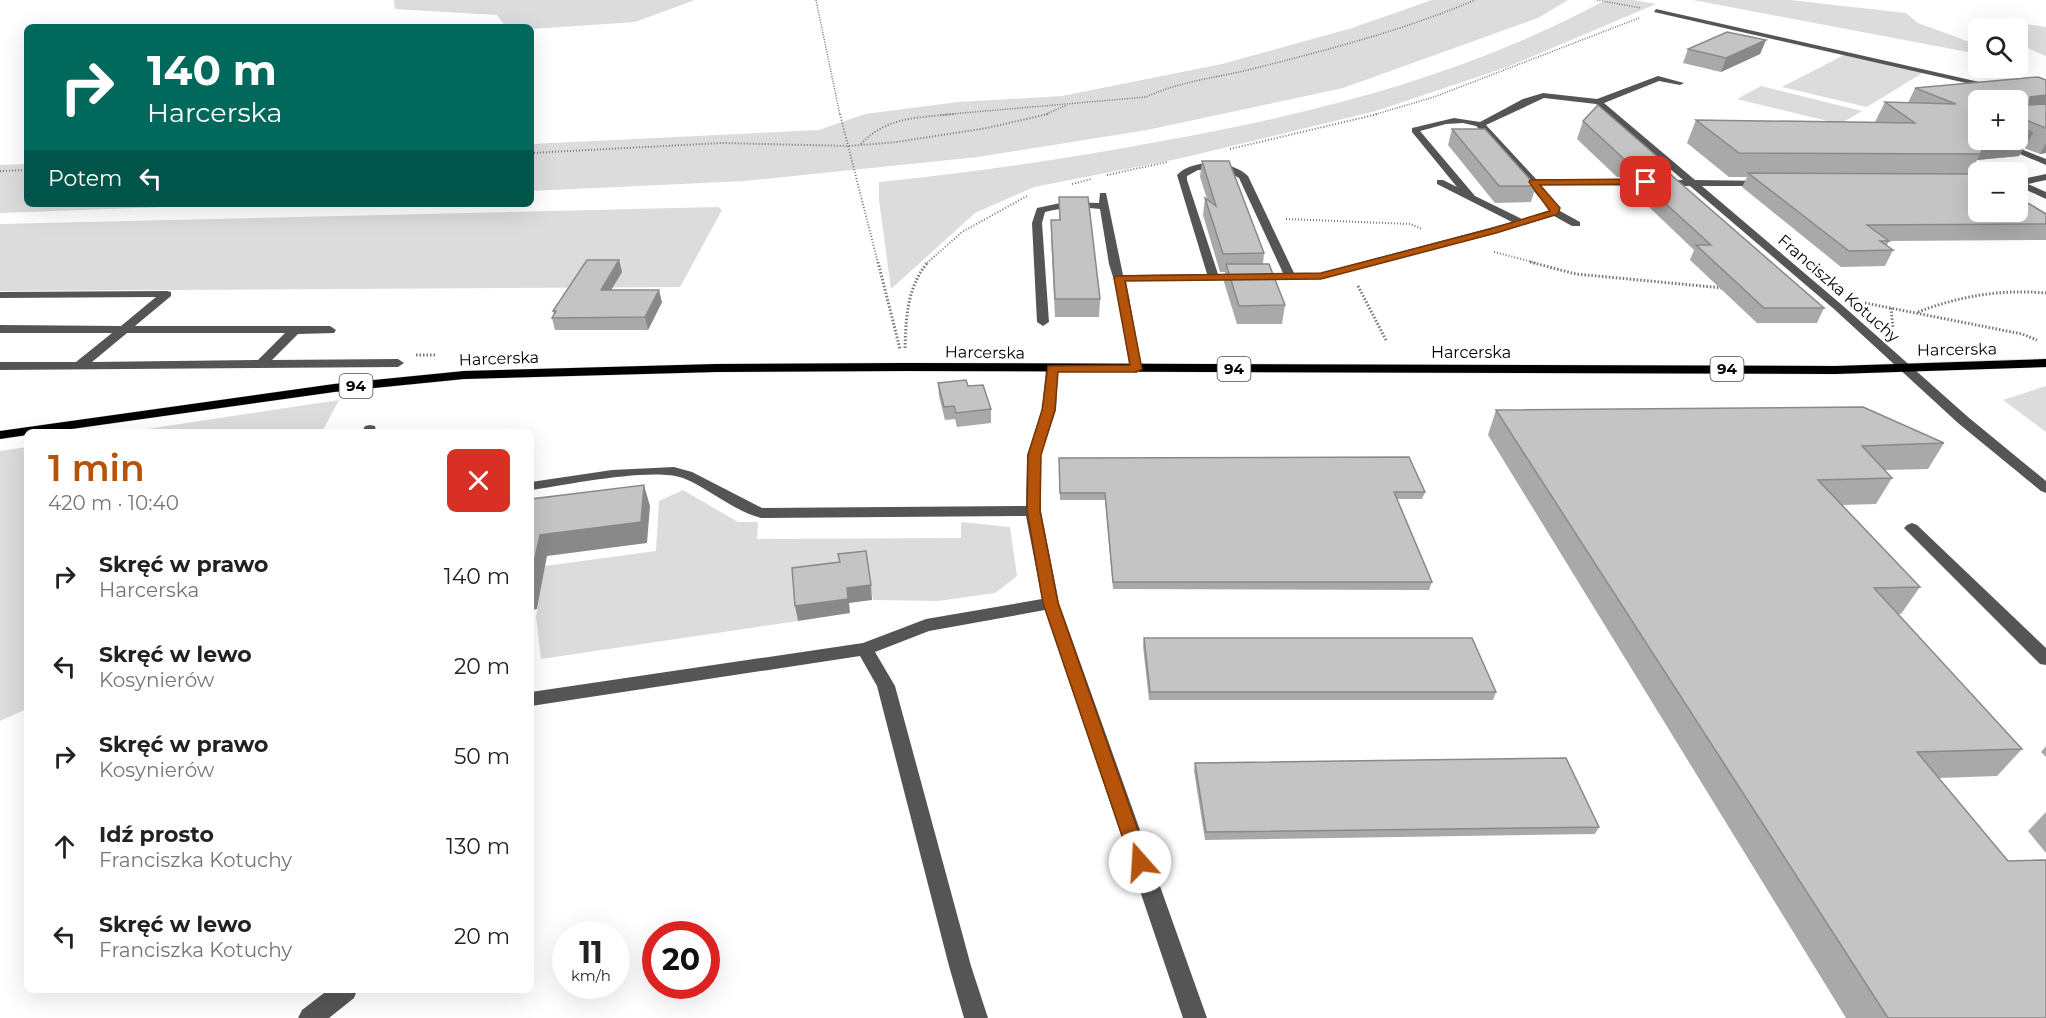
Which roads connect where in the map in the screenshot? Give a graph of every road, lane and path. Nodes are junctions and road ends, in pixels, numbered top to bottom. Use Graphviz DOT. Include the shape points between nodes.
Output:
graph roads {
  1 [pos="816,0"];
  2 [pos="1475,0"];
  3 [pos="1597,0"];
  4 [pos="1656,11"];
  5 [pos="1680,83"];
  6 [pos="2001,89"];
  7 [pos="1598,102"];
  8 [pos="1071,103"];
  9 [pos="1480,125"];
  10 [pos="861,144"];
  11 [pos="850,146"];
  12 [pos="1224,150"];
  13 [pos="2016,150"];
  14 [pos="534,153"];
  15 [pos="1168,162"];
  16 [pos="2046,162"];
  17 [pos="24,170"];
  18 [pos="0,171"];
  19 [pos="1106,176"];
  20 [pos="2046,177"];
  21 [pos="1096,178"];
  22 [pos="2028,181"];
  23 [pos="1533,182"];
  24 [pos="1693,182"];
  25 [pos="1440,183"];
  26 [pos="1772,183"];
  27 [pos="1065,186"];
  28 [pos="2028,188"];
  29 [pos="1032,194"];
  30 [pos="1103,195"];
  31 [pos="2046,196"];
  32 [pos="1473,198"];
  33 [pos="1105,207"];
  34 [pos="1555,212"];
  35 [pos="1263,218"];
  36 [pos="1522,223"];
  37 [pos="1576,224"];
  38 [pos="1452,241"];
  39 [pos="1349,269"];
  40 [pos="1290,277"];
  41 [pos="1119,278"];
  42 [pos="1214,278"];
  43 [pos="1724,288"];
  44 [pos="2046,293"];
  45 [pos="0,295"];
  46 [pos="1827,297"];
  47 [pos="1891,308"];
  48 [pos="1916,312"];
  49 [pos="1043,322"];
  50 [pos="1893,328"];
  51 [pos="0,329"];
  52 [pos="125,329"];
  53 [pos="296,329"];
  54 [pos="330,330"];
  55 [pos="2037,340"];
  56 [pos="1387,342"];
  57 [pos="398,363"];
  58 [pos="2046,363"];
  59 [pos="261,364"];
  60 [pos="80,365"];
  61 [pos="0,366"];
  62 [pos="1903,366"];
  63 [pos="904,367"];
  64 [pos="1052,369"];
  65 [pos="1136,369"];
  66 [pos="43,429"];
  67 [pos="24,432"];
  68 [pos="0,435"];
  69 [pos="534,486"];
  70 [pos="2046,488"];
  71 [pos="1034,511"];
  72 [pos="1912,528"];
  73 [pos="1051,603"];
  74 [pos="865,649"];
  75 [pos="2046,659"];
  76 [pos="534,699"];
  77 [pos="342,993"];
  78 [pos="310,1018"];
  79 [pos="976,1018"];
  80 [pos="1195,1018"];
  1 -- 11 [label="path"];
  2 -- 8 [label="path" via="1406,27 1254,69 1173,85 1133,99"];
  3 -- 4 [label="path"];
  4 -- 6 [label="street"];
  4 -- 12 [label="path" via="1434,97 1365,118"];
  5 -- 7 [label="street" via="1658,78"];
  7 -- 9 [label="street" via="1543,95"];
  7 -- 24 [label="street, Franciszka Kotuchy"];
  8 -- 10 [label="path" via="1046,115 987,128"];
  8 -- 10 [label="path" via="915,118 884,125"];
  9 -- 23 [label="street"];
  9 -- 32 [label="street" via="1441,121 1415,130"];
  10 -- 11 [label="path"];
  11 -- 14 [label="path" via="722,143"];
  11 -- 63 [label="path"];
  13 -- 16 [label="street"];
  15 -- 19 [label="path"];
  17 -- 18 [label="path"];
  20 -- 22 [label="street"];
  21 -- 27 [label="path"];
  23 -- 24 [label="street"];
  23 -- 34 [label="street"];
  24 -- 26 [label="street"];
  24 -- 46 [label="street, Franciszka Kotuchy"];
  25 -- 32 [label="street"];
  28 -- 31 [label="street"];
  29 -- 63 [label="path" via="987,214 956,236 914,282 907,312"];
  30 -- 33 [label="street"];
  32 -- 36 [label="street"];
  33 -- 41 [label="street"];
  33 -- 49 [label="street" via="1060,204 1041,210 1037,223"];
  34 -- 36 [label="street"];
  34 -- 37 [label="street"];
  35 -- 38 [label="path" via="1410,224"];
  35 -- 40 [label="street"];
  35 -- 42 [label="street" via="1243,176 1233,169 1186,170 1182,180"];
  36 -- 38 [label="street"];
  38 -- 39 [label="street"];
  38 -- 43 [label="path" via="1576,274"];
  39 -- 40 [label="street" via="1321,276"];
  39 -- 56 [label="path"];
  40 -- 42 [label="street"];
  41 -- 42 [label="street"];
  41 -- 65 [label="street"];
  44 -- 48 [label="path" via="1983,293 1949,299"];
  45 -- 52 [label="street" via="167,294"];
  46 -- 47 [label="path"];
  46 -- 62 [label="street, Franciszka Kotuchy"];
  47 -- 48 [label="path"];
  47 -- 50 [label="path"];
  48 -- 55 [label="path"];
  51 -- 52 [label="street"];
  52 -- 53 [label="street"];
  52 -- 60 [label="street"];
  53 -- 54 [label="street"];
  53 -- 59 [label="street"];
  57 -- 59 [label="street"];
  58 -- 62 [label="main road, Harcerska / 94"];
  59 -- 60 [label="street"];
  60 -- 61 [label="street"];
  62 -- 65 [label="main road, Harcerska / 94" via="1835,370"];
  62 -- 70 [label="street, Franciszka Kotuchy"];
  63 -- 64 [label="main road, Harcerska / 94"];
  63 -- 66 [label="main road, Harcerska / 94" via="464,375 334,388"];
  64 -- 65 [label="main road, Harcerska / 94"];
  64 -- 71 [label="street" via="1048,410 1034,455"];
  67 -- 68 [label="main road, Harcerska / 94"];
  69 -- 71 [label="street" via="657,470 687,475 745,509 761,513"];
  71 -- 73 [label="street"];
  72 -- 75 [label="street"];
  73 -- 74 [label="street" via="926,625"];
  73 -- 80 [label="street"];
  74 -- 76 [label="street"];
  74 -- 79 [label="street" via="886,686"];
  77 -- 78 [label="street"];
}
